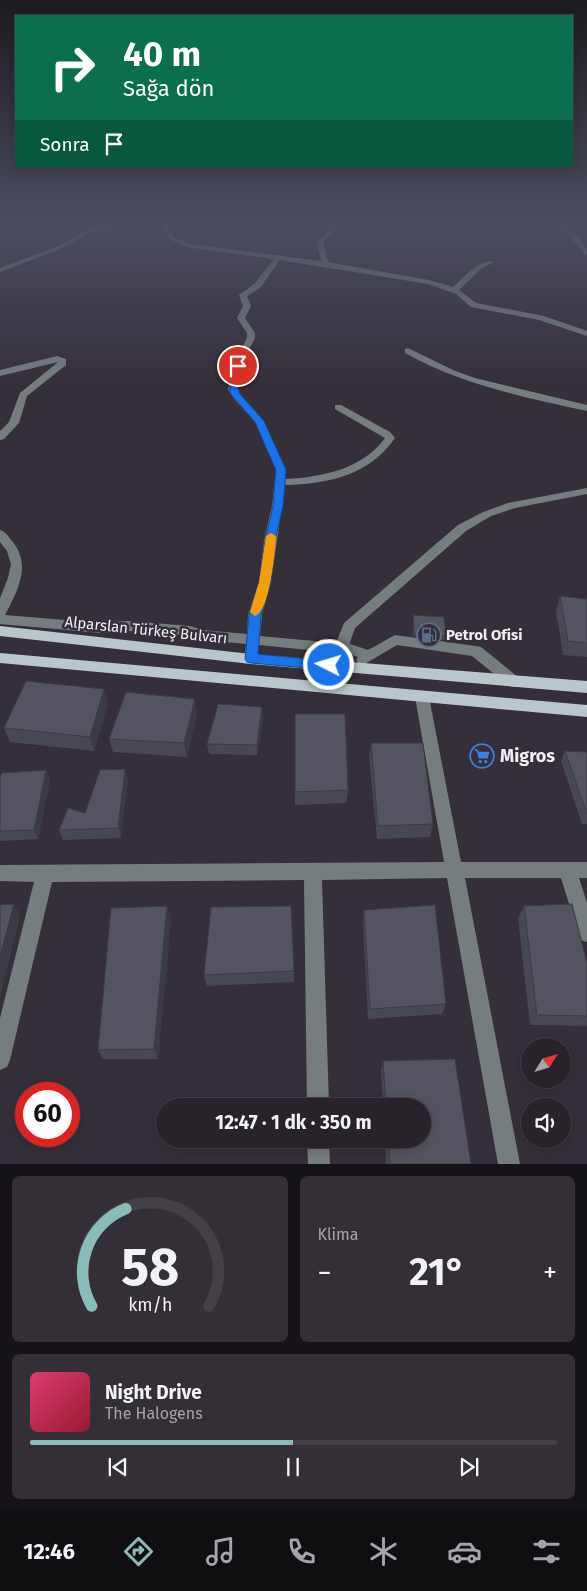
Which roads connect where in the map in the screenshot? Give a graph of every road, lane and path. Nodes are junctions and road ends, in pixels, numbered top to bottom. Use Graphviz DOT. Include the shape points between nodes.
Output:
graph roads {
  1 [pos="265,275"];
  2 [pos="401,275"];
  3 [pos="471,275"];
  4 [pos="454,290"];
  5 [pos="587,334"];
  6 [pos="408,351"];
  7 [pos="0,373"];
  8 [pos="338,408"];
  9 [pos="587,408"];
  10 [pos="0,437"];
  11 [pos="281,482"];
  12 [pos="587,491"];
  13 [pos="0,534"];
  14 [pos="0,612"];
  15 [pos="0,619"];
  16 [pos="0,632"];
  17 [pos="252,641"];
  18 [pos="345,649"];
  19 [pos="368,656"];
  20 [pos="0,658"];
  21 [pos="251,659"];
  22 [pos="350,667"];
  23 [pos="514,681"];
  24 [pos="587,687"];
  25 [pos="422,697"];
  26 [pos="587,711"];
  27 [pos="454,870"];
  28 [pos="587,870"];
  29 [pos="568,871"];
  30 [pos="0,872"];
  31 [pos="313,872"];
  32 [pos="45,874"];
  33 [pos="587,933"];
  34 [pos="0,1060"];
  35 [pos="318,1098"];
  36 [pos="318,1148"];
  37 [pos="319,1164"];
  38 [pos="509,1164"];
  1 -- 11 [label="street" via="244,295 246,306 241,318 251,338 240,360 233,389 260,421 280,464"];
  2 -- 4 [label="street"];
  3 -- 4 [label="street"];
  4 -- 5 [label="street" via="474,305 541,318"];
  6 -- 9 [label="street" via="432,365 488,385"];
  7 -- 10 [label="street" via="57,359 63,361 23,395 14,423"];
  8 -- 11 [label="street" via="387,434 388,442 373,457 348,471 314,480"];
  11 -- 17 [label="street"];
  12 -- 18 [label="street" via="512,504 462,528 357,617 345,635"];
  13 -- 14 [label="street" via="13,551 16,565"];
  15 -- 17 [label="street" via="101,628 128,626 190,631 203,636"];
  16 -- 21 [label="main road, Alparslan Türkeş Bulvarı"];
  17 -- 18 [label="street"];
  17 -- 21 [label="street"];
  18 -- 19 [label="street" via="364,652"];
  18 -- 22 [label="street"];
  19 -- 22 [label="street"];
  19 -- 23 [label="street" via="395,640 476,651"];
  20 -- 25 [label="main road"];
  21 -- 22 [label="main road, Alparslan Türkeş Bulvarı"];
  22 -- 23 [label="main road, Alparslan Türkeş Bulvarı"];
  23 -- 24 [label="main road, Alparslan Türkeş Bulvarı"];
  25 -- 26 [label="main road"];
  25 -- 27 [label="street"];
  27 -- 29 [label="street"];
  27 -- 31 [label="street"];
  27 -- 38 [label="street"];
  28 -- 29 [label="street"];
  29 -- 33 [label="street"];
  30 -- 32 [label="street"];
  31 -- 32 [label="street"];
  31 -- 35 [label="street"];
  32 -- 34 [label="street"];
  36 -- 37 [label="street"];
}
